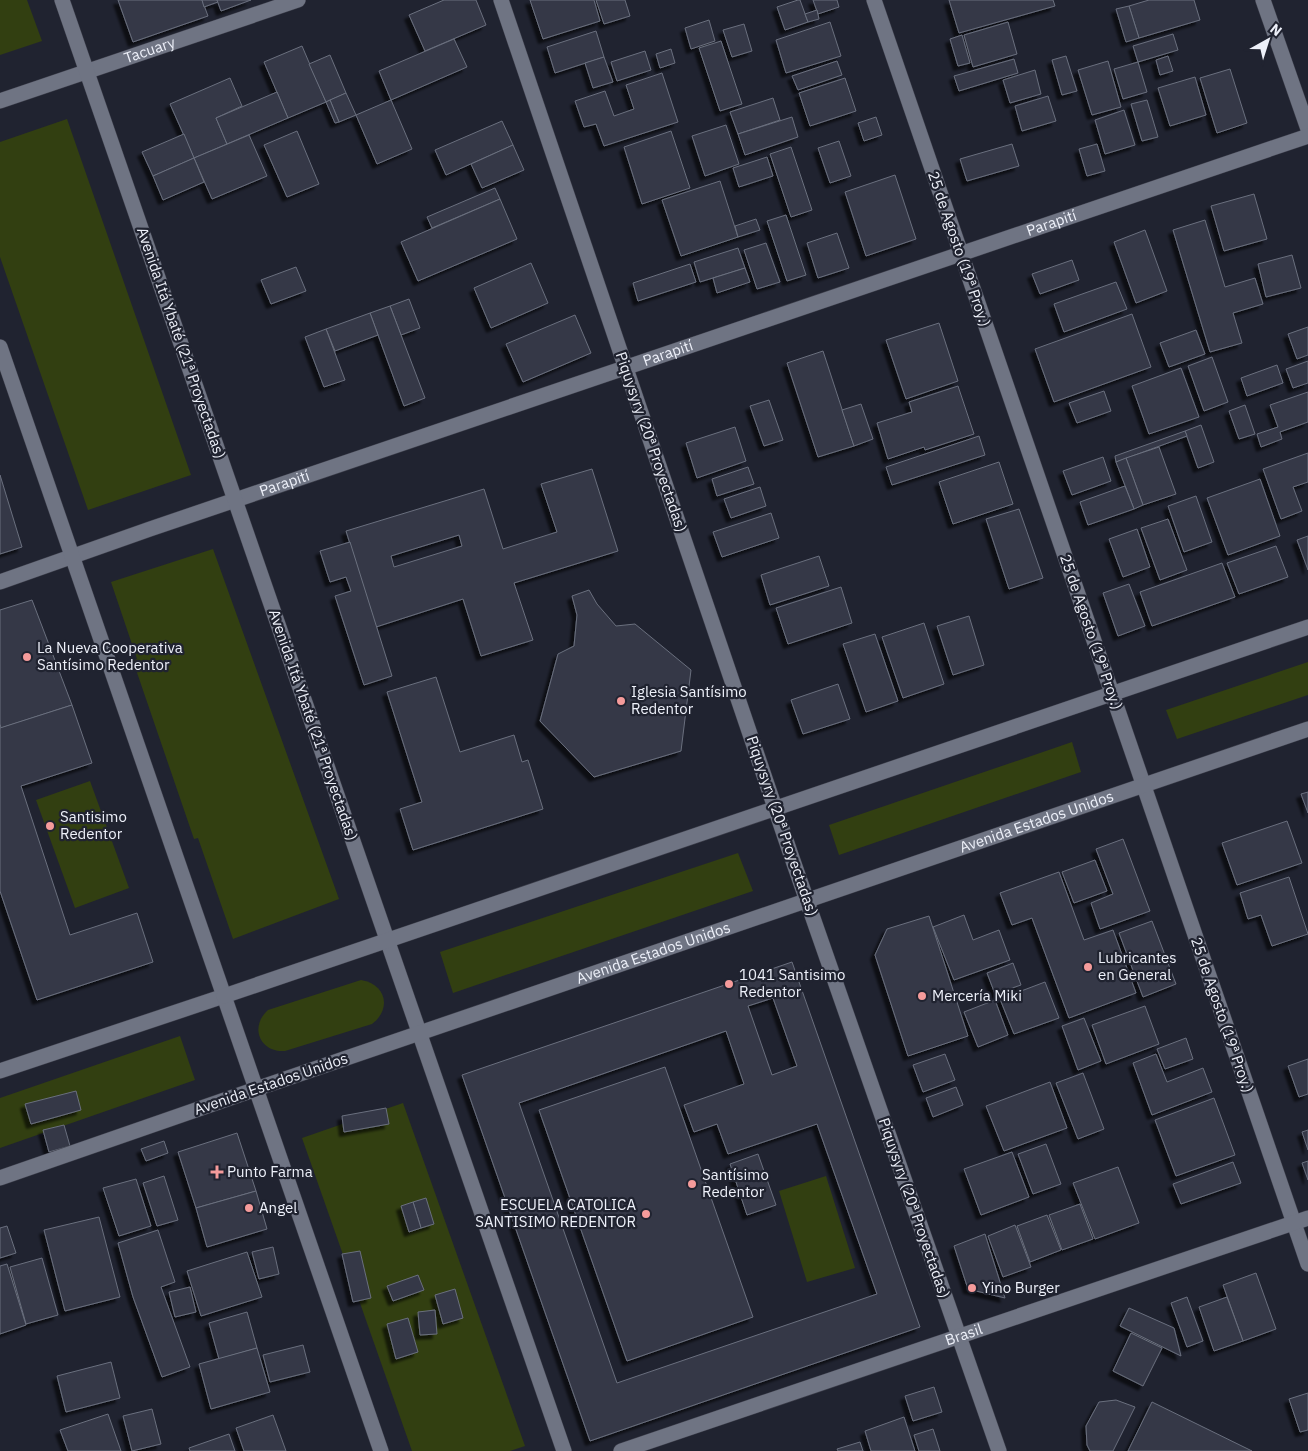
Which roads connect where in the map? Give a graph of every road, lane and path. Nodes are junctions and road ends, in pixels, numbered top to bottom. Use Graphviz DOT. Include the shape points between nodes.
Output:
graph roads {
  1 [pos="62,0"];
  2 [pos="298,0"];
  3 [pos="501,0"];
  4 [pos="874,0"];
  5 [pos="1263,0"];
  6 [pos="87,72"];
  7 [pos="0,101"];
  8 [pos="1308,129"];
  9 [pos="1308,136"];
  10 [pos="961,254"];
  11 [pos="0,347"];
  12 [pos="626,367"];
  13 [pos="235,500"];
  14 [pos="72,556"];
  15 [pos="0,582"];
  16 [pos="1308,627"];
  17 [pos="1112,694"];
  18 [pos="1308,729"];
  19 [pos="1143,785"];
  20 [pos="776,808"];
  21 [pos="807,900"];
  22 [pos="387,940"];
  23 [pos="224,996"];
  24 [pos="419,1033"];
  25 [pos="0,1071"];
  26 [pos="256,1089"];
  27 [pos="0,1178"];
  28 [pos="1301,1221"];
  29 [pos="1308,1264"];
  30 [pos="959,1337"];
  31 [pos="381,1451"];
  32 [pos="564,1451"];
  33 [pos="621,1451"];
  34 [pos="999,1451"];
  1 -- 6 [label="street, Avenida Itá Ybaté (21ª Proyectadas)"];
  2 -- 6 [label="street, Tacuary"];
  3 -- 12 [label="street, Piquysyry (20ª Proyectadas)"];
  4 -- 10 [label="street, 25 de Agosto (19ª Proy.)"];
  5 -- 8 [label="street"];
  6 -- 7 [label="street, Tacuary"];
  6 -- 13 [label="street, Avenida Itá Ybaté (21ª Proyectadas)"];
  9 -- 10 [label="street, Parapití"];
  10 -- 12 [label="street, Parapití"];
  10 -- 17 [label="street, 25 de Agosto (19ª Proy.)"];
  11 -- 14 [label="street"];
  12 -- 13 [label="street, Parapití"];
  12 -- 20 [label="street, Piquysyry (20ª Proyectadas)"];
  13 -- 14 [label="street, Parapití"];
  13 -- 22 [label="street, Avenida Itá Ybaté (21ª Proyectadas)"];
  14 -- 15 [label="street, Parapití"];
  14 -- 23 [label="street"];
  16 -- 17 [label="street"];
  17 -- 19 [label="street, 25 de Agosto (19ª Proy.)"];
  17 -- 20 [label="street"];
  18 -- 19 [label="street, Avenida Estados Unidos"];
  19 -- 21 [label="street, Avenida Estados Unidos"];
  19 -- 28 [label="street, 25 de Agosto (19ª Proy.)"];
  20 -- 21 [label="street, Piquysyry (20ª Proyectadas)"];
  20 -- 22 [label="street"];
  21 -- 24 [label="street, Avenida Estados Unidos"];
  21 -- 30 [label="street, Piquysyry (20ª Proyectadas)"];
  22 -- 23 [label="street"];
  22 -- 24 [label="street, Avenida Itá Ybaté (21ª Proyectadas)"];
  23 -- 25 [label="street"];
  23 -- 26 [label="street"];
  24 -- 26 [label="street, Avenida Estados Unidos"];
  24 -- 32 [label="street, Avenida Itá Ybaté (21ª Proyectadas)"];
  26 -- 27 [label="street, Avenida Estados Unidos"];
  26 -- 31 [label="street"];
  28 -- 29 [label="street, 25 de Agosto (19ª Proy.)"];
  28 -- 30 [label="street, Brasil"];
  30 -- 33 [label="street, Brasil"];
  30 -- 34 [label="street, Piquysyry (20ª Proyectadas)"];
}
